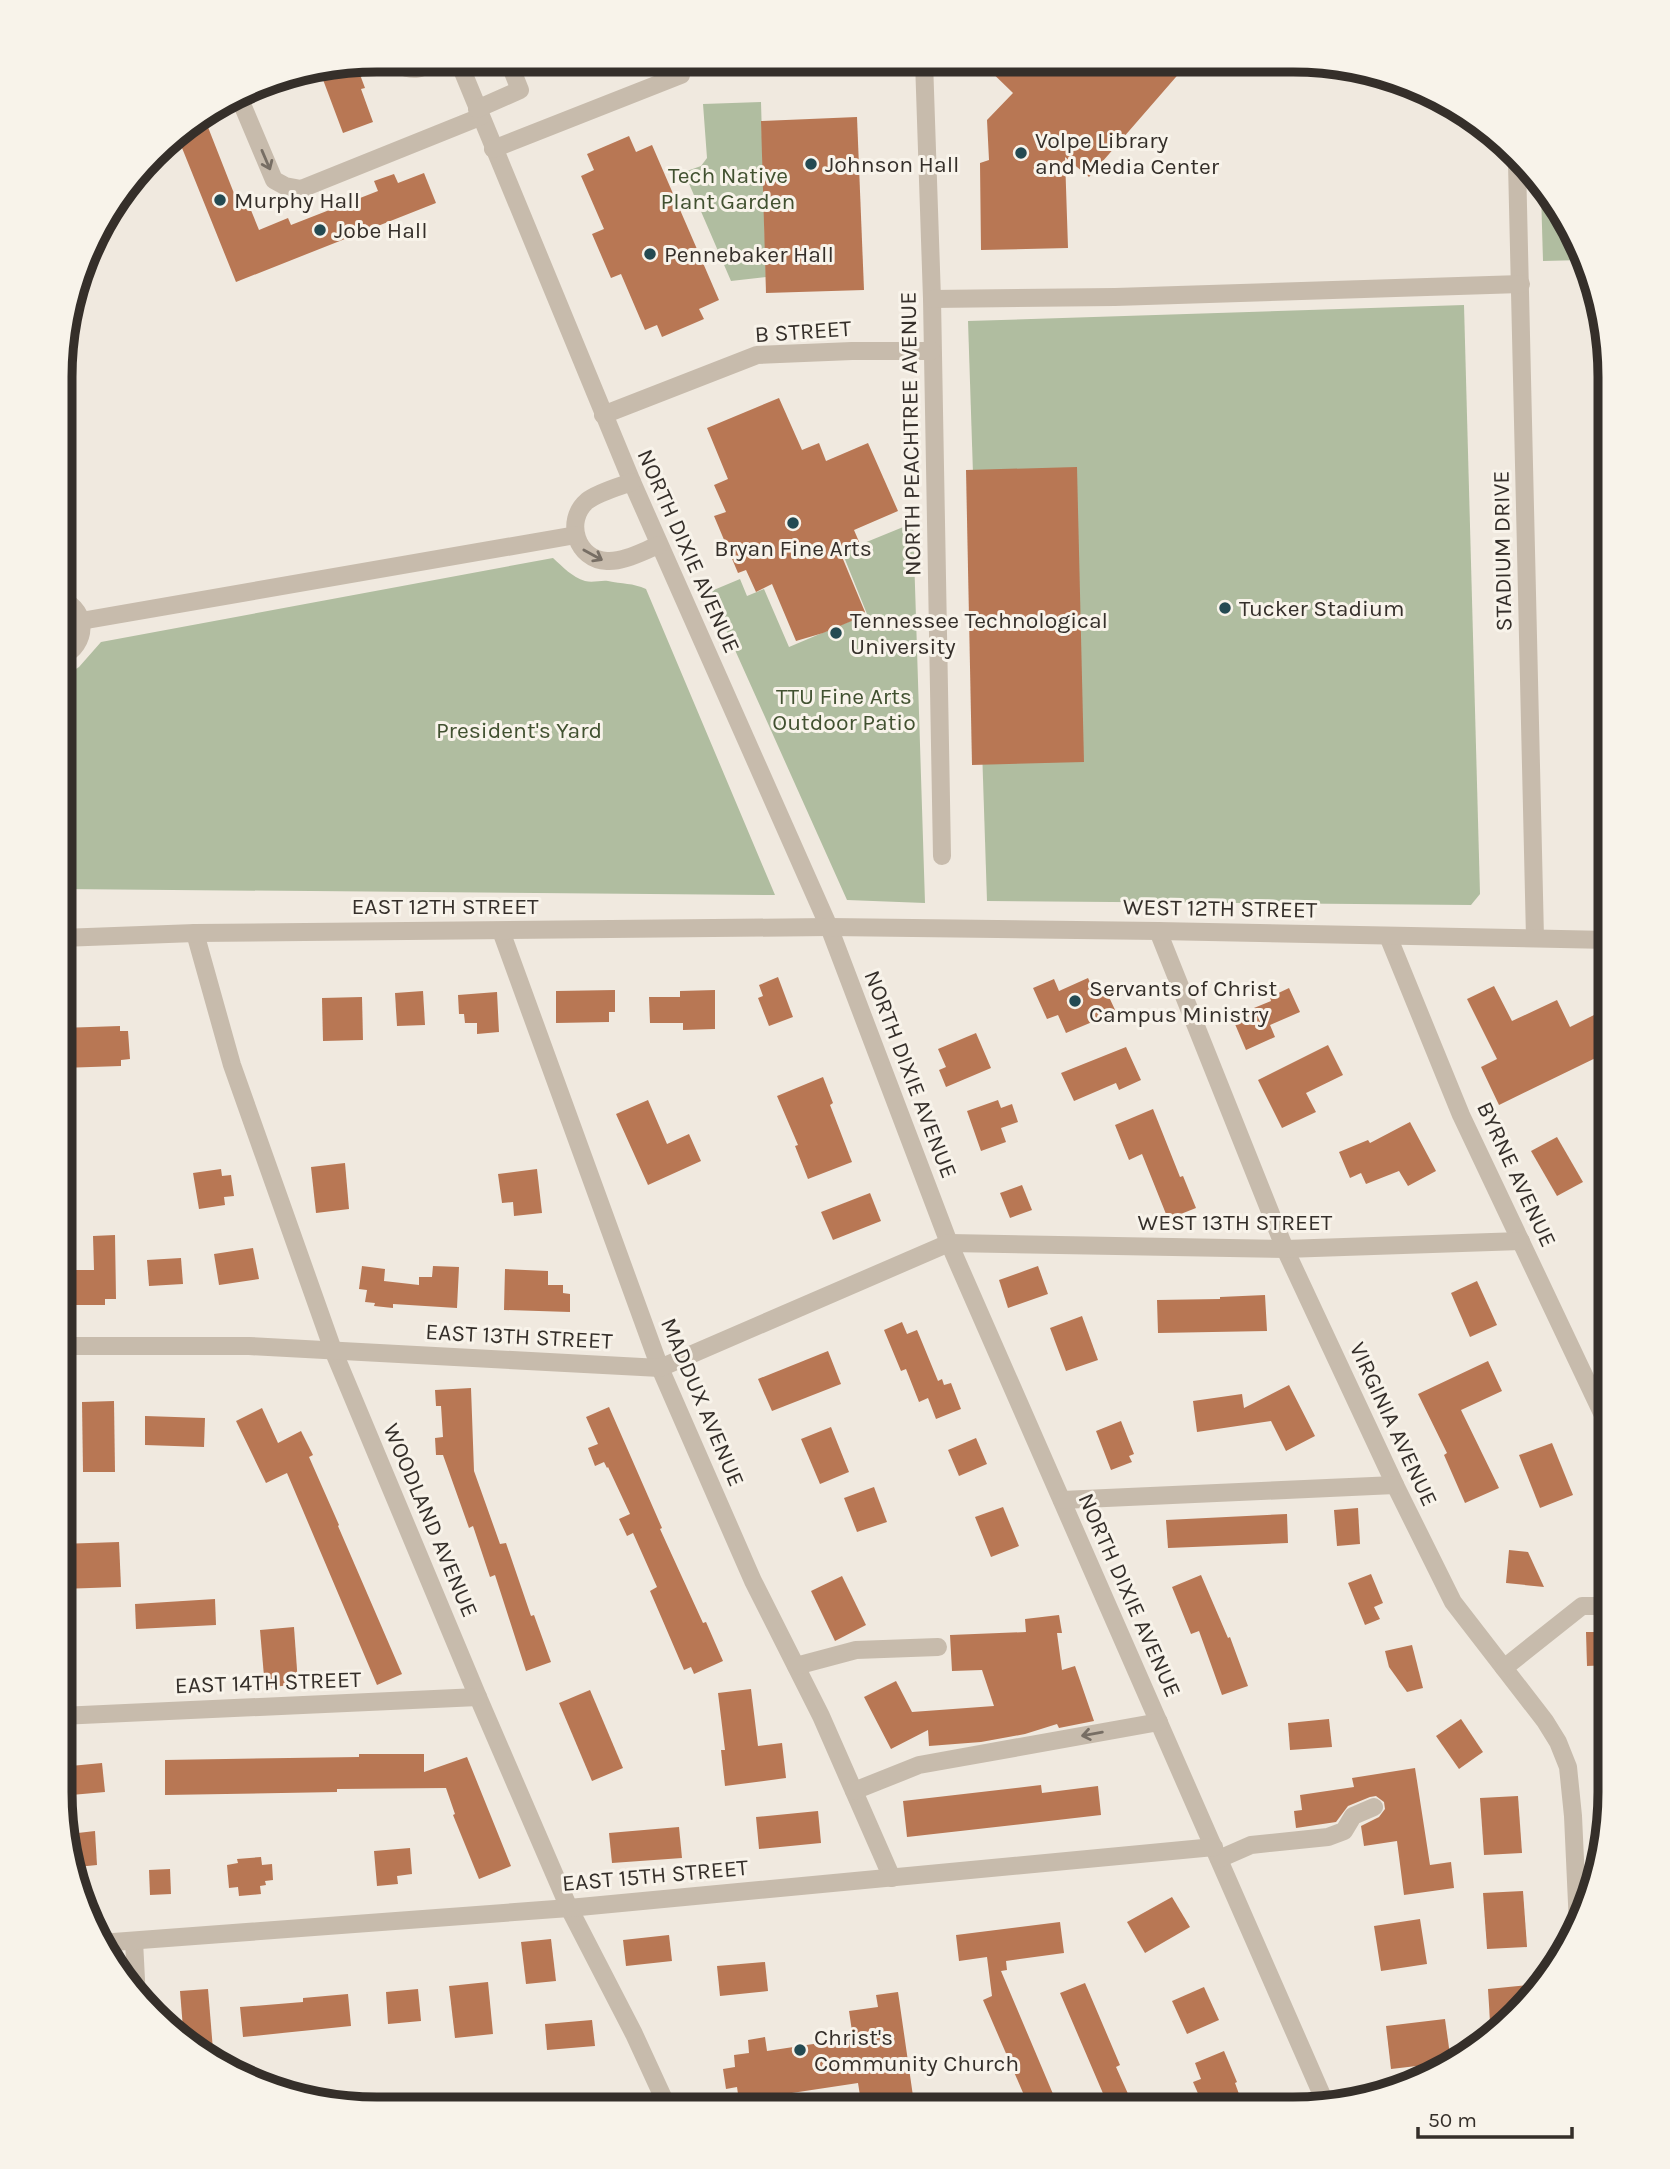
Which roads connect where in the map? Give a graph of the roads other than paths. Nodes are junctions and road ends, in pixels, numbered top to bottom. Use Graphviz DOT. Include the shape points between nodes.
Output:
graph roads {
  1 [pos="463,72"];
  2 [pos="513,72"];
  3 [pos="682,72"];
  4 [pos="924,72"];
  5 [pos="242,103"];
  6 [pos="479,113"];
  7 [pos="493,149"];
  8 [pos="1517,171"];
  9 [pos="1521,284"];
  10 [pos="932,299"];
  11 [pos="932,351"];
  12 [pos="603,415"];
  13 [pos="632,482"];
  14 [pos="576,535"];
  15 [pos="659,545"];
  16 [pos="72,607"];
  17 [pos="81,621"];
  18 [pos="72,650"];
  19 [pos="942,856"];
  20 [pos="829,927"];
  21 [pos="501,931"];
  22 [pos="1157,931"];
  23 [pos="195,933"];
  24 [pos="1388,936"];
  25 [pos="72,938"];
  26 [pos="1535,938"];
  27 [pos="1598,940"];
  28 [pos="1521,1241"];
  29 [pos="949,1243"];
  30 [pos="1285,1249"];
  31 [pos="72,1346"];
  32 [pos="333,1350"];
  33 [pos="660,1368"];
  34 [pos="1598,1405"];
  35 [pos="1395,1485"];
  36 [pos="1062,1500"];
  37 [pos="1598,1606"];
  38 [pos="938,1647"];
  39 [pos="796,1666"];
  40 [pos="1504,1668"];
  41 [pos="478,1697"];
  42 [pos="72,1715"];
  43 [pos="1159,1722"];
  44 [pos="854,1791"];
  45 [pos="1374,1807"];
  46 [pos="1216,1853"];
  47 [pos="892,1878"];
  48 [pos="1577,1904"];
  49 [pos="569,1908"];
  50 [pos="134,1941"];
  51 [pos="112,1943"];
  52 [pos="136,1979"];
  53 [pos="1322,2096"];
  54 [pos="663,2097"];
  1 -- 6 [label="street, NORTH DIXIE AVENUE"];
  2 -- 6 [label="street" via="520,90"];
  3 -- 7 [label="street"];
  4 -- 10 [label="street, NORTH PEACHTREE AVENUE"];
  5 -- 6 [label="street, one-way" via="274,180 301,189"];
  6 -- 7 [label="street, NORTH DIXIE AVENUE"];
  7 -- 12 [label="street, NORTH DIXIE AVENUE"];
  8 -- 9 [label="street, STADIUM DRIVE"];
  9 -- 10 [label="street" via="1115,298"];
  9 -- 26 [label="street, STADIUM DRIVE"];
  10 -- 11 [label="street, NORTH PEACHTREE AVENUE"];
  11 -- 12 [label="street, B STREET" via="757,355"];
  11 -- 19 [label="street, NORTH PEACHTREE AVENUE"];
  12 -- 13 [label="street, NORTH DIXIE AVENUE"];
  13 -- 14 [label="street" via="589,500 576,517"];
  13 -- 15 [label="street, NORTH DIXIE AVENUE"];
  14 -- 15 [label="street, one-way" via="582,548 599,560 620,559"];
  14 -- 17 [label="street"];
  15 -- 20 [label="street, NORTH DIXIE AVENUE"];
  16 -- 17 [label="street"];
  17 -- 18 [label="street" via="82,635"];
  20 -- 21 [label="street, EAST 12TH STREET"];
  20 -- 22 [label="street, WEST 12TH STREET"];
  20 -- 29 [label="street, NORTH DIXIE AVENUE"];
  21 -- 23 [label="street, EAST 12TH STREET"];
  21 -- 33 [label="street, MADDUX AVENUE"];
  22 -- 24 [label="street, WEST 12TH STREET"];
  22 -- 30 [label="street, VIRGINIA AVENUE"];
  23 -- 25 [label="street, EAST 12TH STREET"];
  23 -- 32 [label="street, WOODLAND AVENUE" via="232,1065"];
  24 -- 26 [label="street, WEST 12TH STREET"];
  24 -- 28 [label="street, BYRNE AVENUE" via="1461,1115"];
  26 -- 27 [label="street, WEST 12TH STREET"];
  28 -- 30 [label="street, WEST 13TH STREET"];
  28 -- 34 [label="street, BYRNE AVENUE"];
  29 -- 30 [label="street, WEST 13TH STREET"];
  29 -- 33 [label="street, EAST 13TH STREET"];
  29 -- 36 [label="street, NORTH DIXIE AVENUE"];
  30 -- 35 [label="street, VIRGINIA AVENUE"];
  31 -- 32 [label="street, EAST 13TH STREET"];
  32 -- 33 [label="street, EAST 13TH STREET"];
  32 -- 41 [label="street, WOODLAND AVENUE"];
  33 -- 39 [label="street, MADDUX AVENUE" via="753,1581"];
  35 -- 36 [label="street"];
  35 -- 40 [label="street, VIRGINIA AVENUE" via="1453,1602"];
  36 -- 43 [label="street, NORTH DIXIE AVENUE"];
  37 -- 40 [label="street" via="1583,1606"];
  38 -- 39 [label="street" via="856,1650"];
  39 -- 44 [label="street, MADDUX AVENUE"];
  40 -- 48 [label="street, VIRGINIA AVENUE" via="1559,1742 1568,1767"];
  41 -- 42 [label="street, EAST 14TH STREET"];
  41 -- 49 [label="street, WOODLAND AVENUE"];
  43 -- 44 [label="street, one-way" via="919,1765"];
  43 -- 46 [label="street, NORTH DIXIE AVENUE"];
  44 -- 47 [label="street, MADDUX AVENUE"];
  45 -- 46 [label="street, EAST 15TH STREET" via="1353,1816 1344,1831 1328,1837"];
  46 -- 47 [label="street, EAST 15TH STREET"];
  46 -- 53 [label="street, NORTH DIXIE AVENUE"];
  47 -- 49 [label="street, EAST 15TH STREET"];
  49 -- 50 [label="street, EAST 15TH STREET"];
  49 -- 54 [label="street, WOODLAND AVENUE"];
  50 -- 51 [label="street, EAST 15TH STREET"];
  50 -- 52 [label="street"];
}
